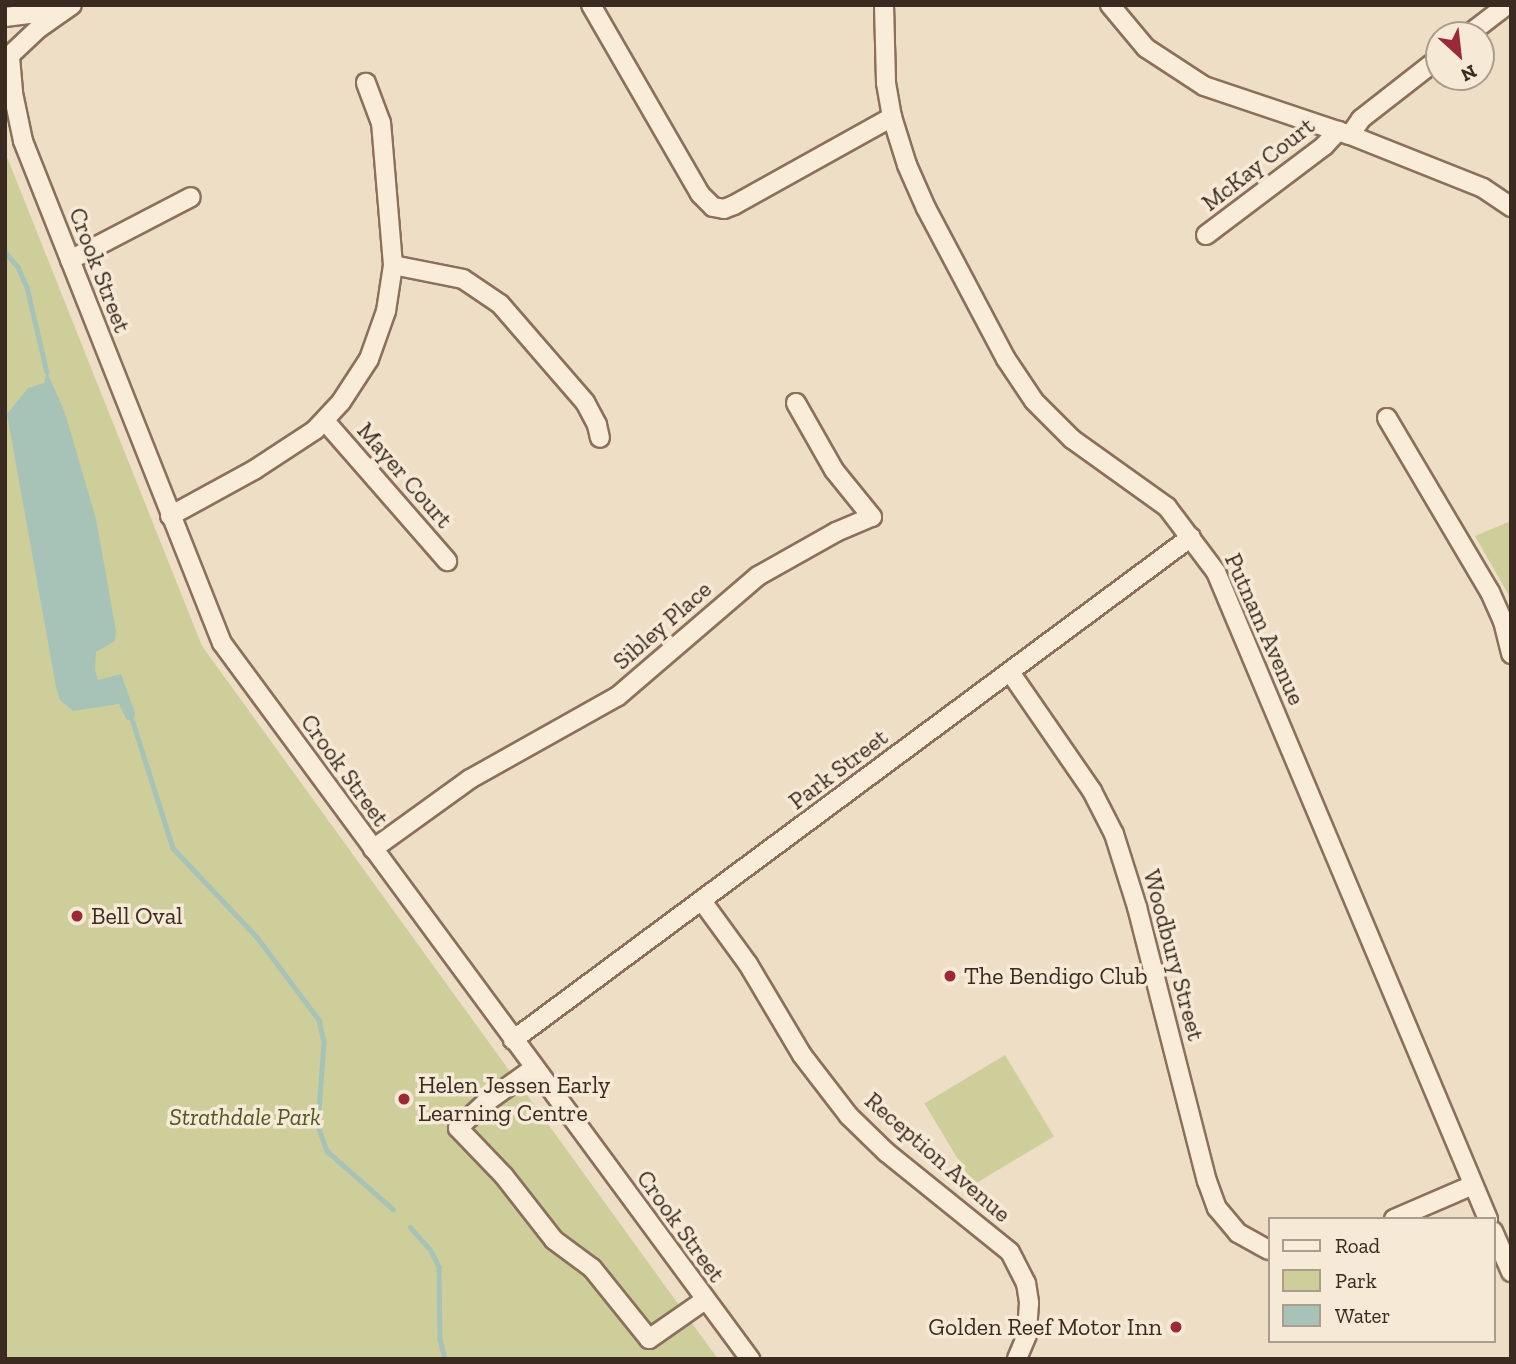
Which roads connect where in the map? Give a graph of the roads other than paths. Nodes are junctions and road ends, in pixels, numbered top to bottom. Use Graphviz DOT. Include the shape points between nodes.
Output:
graph roads {
  1 [pos="60,5"];
  2 [pos="72,5"];
  3 [pos="591,5"];
  4 [pos="884,5"];
  5 [pos="1110,5"];
  6 [pos="1507,5"];
  7 [pos="5,20"];
  8 [pos="1486,21"];
  9 [pos="9,57"];
  10 [pos="1425,69"];
  11 [pos="366,83"];
  12 [pos="5,112"];
  13 [pos="892,117"];
  14 [pos="1344,133"];
  15 [pos="23,141"];
  16 [pos="191,197"];
  17 [pos="1511,207"];
  18 [pos="1206,235"];
  19 [pos="70,260"];
  20 [pos="393,265"];
  21 [pos="796,403"];
  22 [pos="1387,418"];
  23 [pos="325,421"];
  24 [pos="600,438"];
  25 [pos="170,516"];
  26 [pos="1191,537"];
  27 [pos="447,561"];
  28 [pos="1511,654"];
  29 [pos="1010,672"];
  30 [pos="373,849"];
  31 [pos="702,901"];
  32 [pos="513,1040"];
  33 [pos="534,1068"];
  34 [pos="1474,1185"];
  35 [pos="1399,1217"];
  36 [pos="1487,1217"];
  37 [pos="1495,1236"];
  38 [pos="1268,1249"];
  39 [pos="1511,1272"];
  40 [pos="705,1300"];
  41 [pos="750,1359"];
  42 [pos="1017,1359"];
  1 -- 7 [label="street"];
  2 -- 9 [label="street"];
  3 -- 13 [label="street" via="700,194 713,207 734,205"];
  4 -- 13 [label="street, Putnam Avenue" via="886,83"];
  5 -- 14 [label="street" via="1146,48 1184,76"];
  6 -- 8 [label="street"];
  7 -- 9 [label="street, Crook Street" via="12,37"];
  9 -- 15 [label="street, Crook Street"];
  10 -- 14 [label="street, McKay Court"];
  11 -- 20 [label="street" via="381,123"];
  12 -- 15 [label="street, Crook Street"];
  13 -- 26 [label="street, Putnam Avenue" via="926,208 1019,380 1072,439 1160,500"];
  14 -- 17 [label="street" via="1483,188"];
  14 -- 18 [label="street, McKay Court"];
  15 -- 19 [label="street, Crook Street"];
  16 -- 19 [label="street"];
  19 -- 25 [label="street, Crook Street"];
  20 -- 23 [label="street" via="386,311 369,359"];
  20 -- 24 [label="street" via="463,279 500,304 585,402"];
  21 -- 30 [label="street, Sibley Place" via="834,470 872,517 758,576 618,696 470,779"];
  22 -- 28 [label="street" via="1490,592"];
  23 -- 25 [label="street" via="281,454"];
  23 -- 27 [label="street, Mayer Court"];
  25 -- 30 [label="street, Crook Street" via="222,643"];
  26 -- 29 [label="street, Park Street"];
  26 -- 34 [label="street, Putnam Avenue" via="1223,587"];
  29 -- 31 [label="street, Park Street"];
  29 -- 38 [label="street, Woodbury Street" via="1093,791 1114,834 1217,1208 1238,1233"];
  30 -- 32 [label="street, Crook Street"];
  31 -- 32 [label="street, Park Street"];
  31 -- 42 [label="street, Reception Avenue" via="748,964 802,1055 849,1116 1010,1252 1021,1271 1029,1303 1027,1335"];
  32 -- 33 [label="street, Crook Street"];
  33 -- 40 [label="street, Crook Street"];
  33 -- 40 [label="street" via="458,1128 504,1176 554,1240 592,1268 649,1339"];
  34 -- 35 [label="street"];
  34 -- 36 [label="street, Putnam Avenue"];
  37 -- 39 [label="street"];
  40 -- 41 [label="street, Crook Street"];
}
